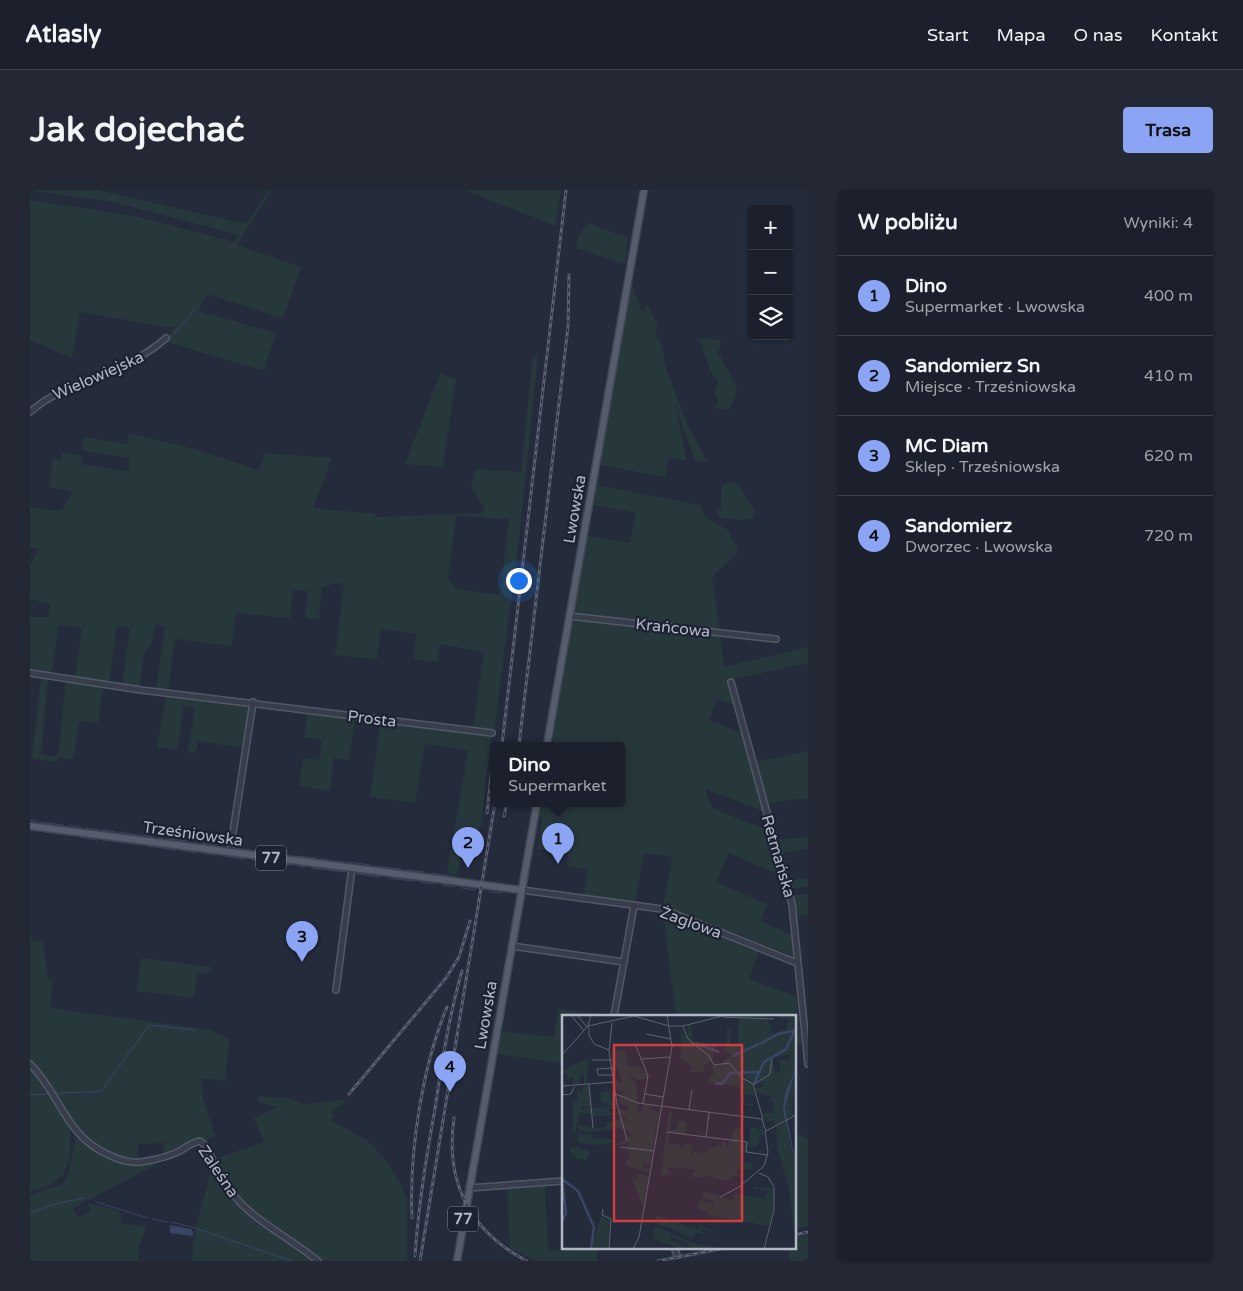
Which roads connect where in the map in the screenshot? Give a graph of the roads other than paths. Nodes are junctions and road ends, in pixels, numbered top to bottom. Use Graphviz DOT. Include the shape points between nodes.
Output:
graph roads {
  1 [pos="644,190"];
  2 [pos="166,338"];
  3 [pos="30,412"];
  4 [pos="569,616"];
  5 [pos="776,638"];
  6 [pos="30,673"];
  7 [pos="731,682"];
  8 [pos="253,702"];
  9 [pos="492,734"];
  10 [pos="548,742"];
  11 [pos="536,807"];
  12 [pos="30,826"];
  13 [pos="230,852"];
  14 [pos="352,868"];
  15 [pos="522,890"];
  16 [pos="634,906"];
  17 [pos="512,946"];
  18 [pos="624,962"];
  19 [pos="797,963"];
  20 [pos="336,990"];
  21 [pos="614,1015"];
  22 [pos="807,1036"];
  23 [pos="30,1064"];
  24 [pos="808,1064"];
  25 [pos="562,1181"];
  26 [pos="469,1188"];
  27 [pos="674,1248"];
  28 [pos="677,1255"];
  29 [pos="318,1261"];
  30 [pos="457,1261"];
  1 -- 4 [label="main road, Lwowska"];
  2 -- 3 [label="street, Wielowiejska" via="131,363 46,398"];
  4 -- 5 [label="street, Krańcowa"];
  4 -- 10 [label="main road, Lwowska"];
  6 -- 8 [label="street, Prosta" via="140,690"];
  7 -- 19 [label="street, Retmańska" via="792,904 798,940"];
  8 -- 9 [label="street, Prosta"];
  8 -- 13 [label="street"];
  11 -- 15 [label="main road, Lwowska"];
  12 -- 13 [label="main road, Trześniowska / 77"];
  13 -- 14 [label="main road, Trześniowska / 77"];
  14 -- 15 [label="main road, Trześniowska / 77"];
  14 -- 20 [label="street"];
  15 -- 16 [label="street, Żaglowa"];
  15 -- 17 [label="main road, Lwowska / 77"];
  16 -- 18 [label="street"];
  16 -- 19 [label="street, Żaglowa" via="671,912"];
  17 -- 18 [label="street"];
  17 -- 26 [label="main road, Lwowska / 77"];
  18 -- 21 [label="street"];
  19 -- 22 [label="street, Retmańska"];
  22 -- 24 [label="street, Retmańska"];
  23 -- 29 [label="street, Zaleśna" via="44,1080 76,1132 90,1145 128,1162 145,1162 200,1141 234,1196 262,1221"];
  25 -- 26 [label="street"];
  26 -- 30 [label="main road, Lwowska / 77"];
  27 -- 28 [label="street"];
}
